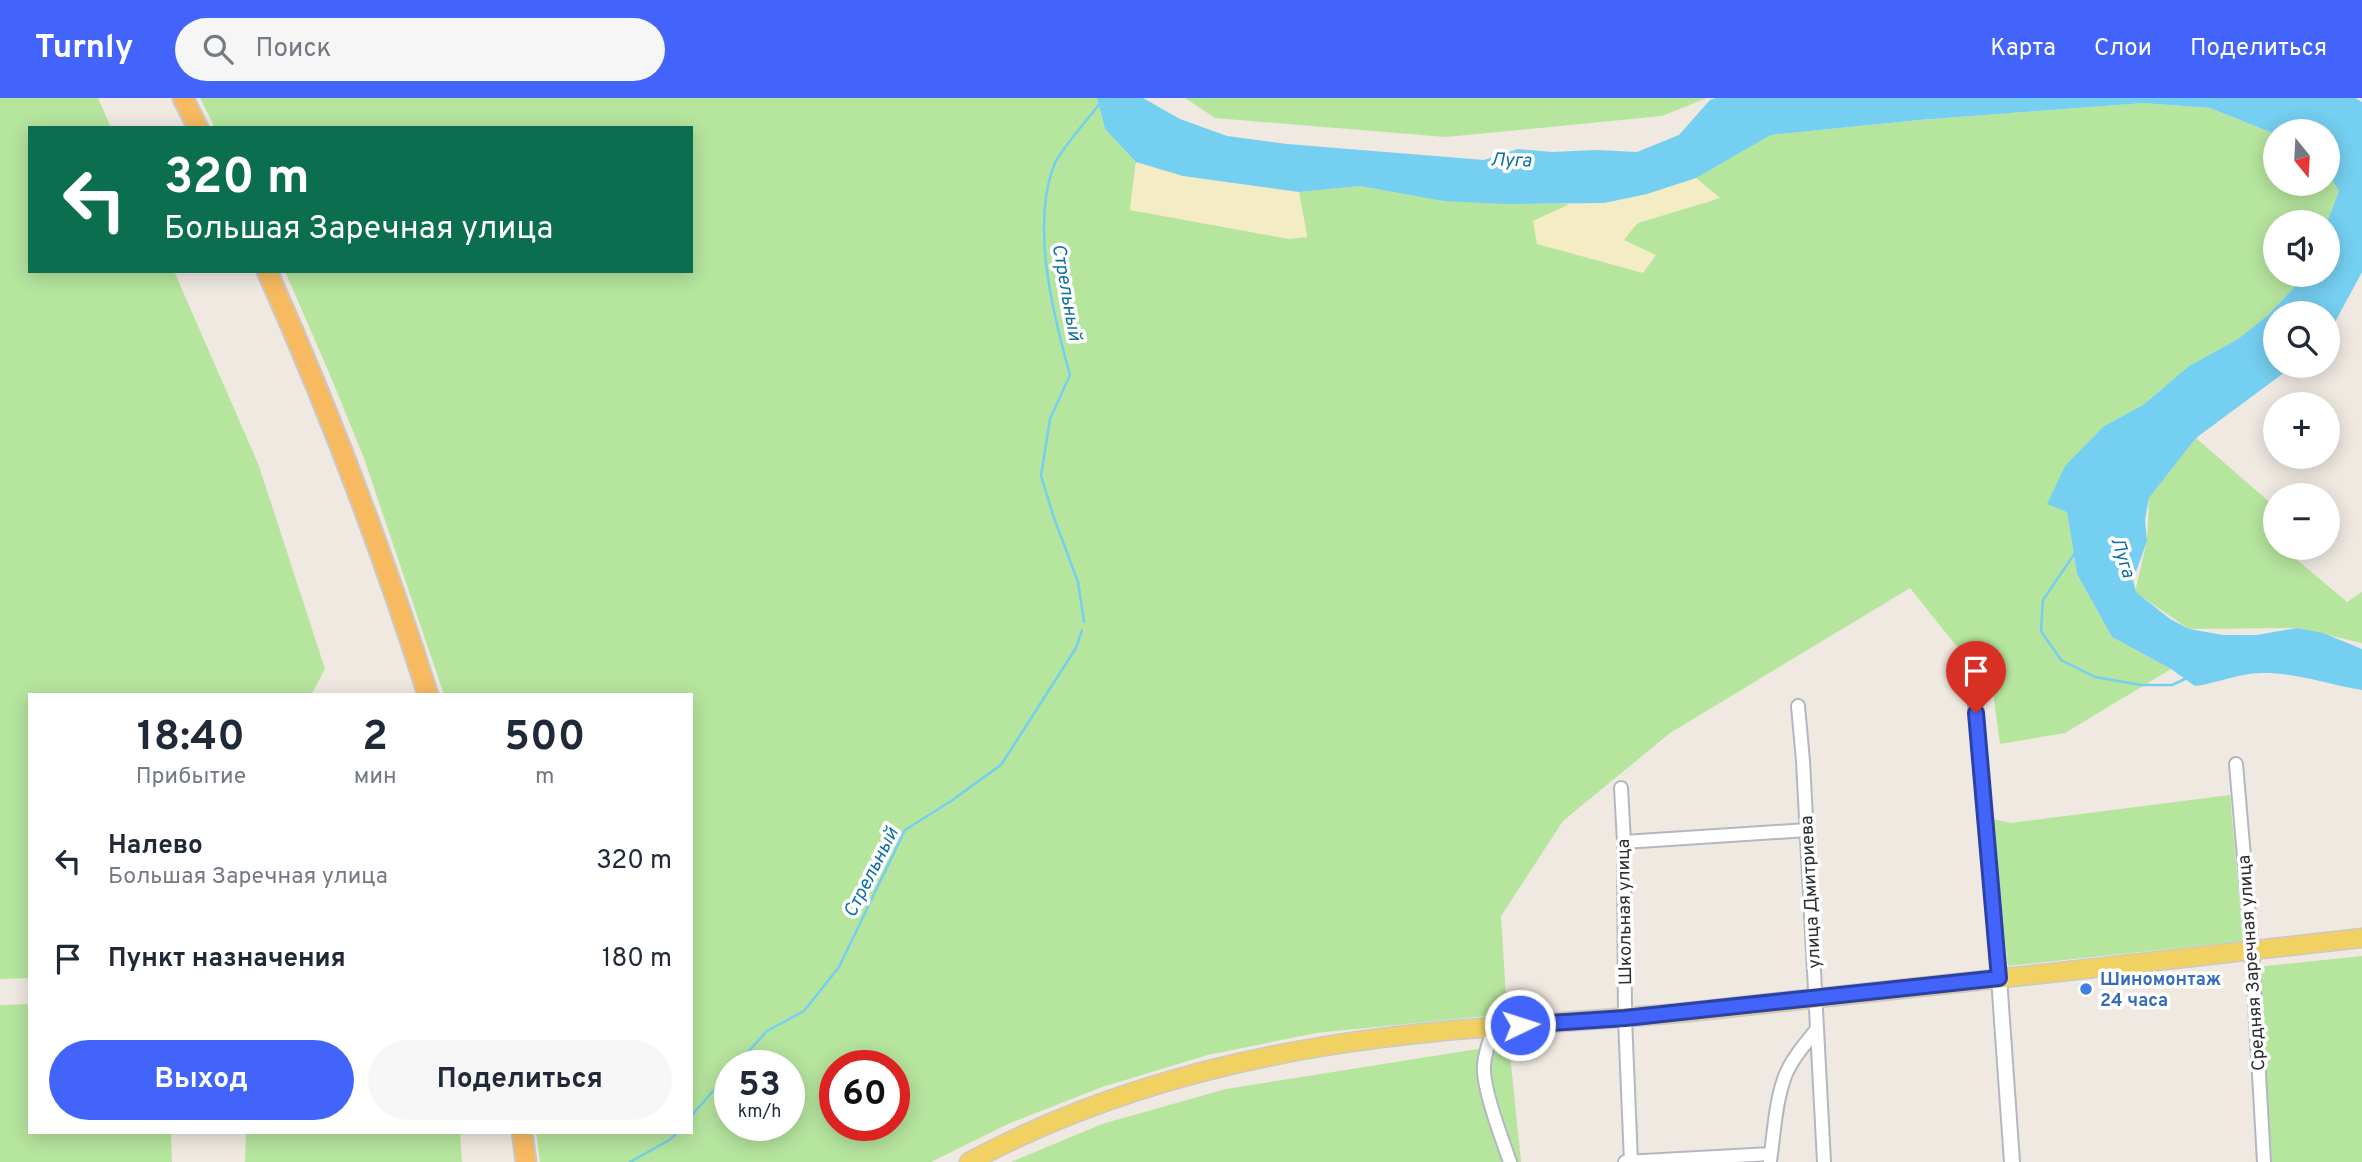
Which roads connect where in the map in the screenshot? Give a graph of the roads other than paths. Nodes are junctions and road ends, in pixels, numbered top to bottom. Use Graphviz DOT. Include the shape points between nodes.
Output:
graph roads {
  1 [pos="183,98"];
  2 [pos="197,126"];
  3 [pos="268,273"];
  4 [pos="1971,659"];
  5 [pos="427,693"];
  6 [pos="1798,706"];
  7 [pos="2236,764"];
  8 [pos="1621,788"];
  9 [pos="1807,830"];
  10 [pos="1624,842"];
  11 [pos="2362,938"];
  12 [pos="2252,950"];
  13 [pos="1999,978"];
  14 [pos="1815,999"];
  15 [pos="1625,1018"];
  16 [pos="1494,1027"];
  17 [pos="1817,1029"];
  18 [pos="522,1134"];
  19 [pos="1770,1158"];
  20 [pos="526,1162"];
  21 [pos="969,1162"];
  22 [pos="1510,1162"];
  23 [pos="1625,1162"];
  24 [pos="1631,1162"];
  25 [pos="1824,1162"];
  26 [pos="2012,1162"];
  27 [pos="2264,1162"];
  1 -- 2 [label="highway"];
  3 -- 5 [label="highway" via="343,451"];
  4 -- 13 [label="street"];
  6 -- 9 [label="street, улица Дмитриева"];
  7 -- 12 [label="street, Средняя Заречная улица"];
  8 -- 10 [label="street, Школьная улица"];
  9 -- 10 [label="street"];
  9 -- 14 [label="street, улица Дмитриева"];
  10 -- 15 [label="street, Школьная улица"];
  11 -- 12 [label="main road"];
  12 -- 13 [label="main road"];
  12 -- 27 [label="street, Средняя Заречная улица"];
  13 -- 14 [label="main road"];
  13 -- 26 [label="street"];
  14 -- 15 [label="main road"];
  14 -- 17 [label="street, улица Дмитриева"];
  15 -- 16 [label="main road"];
  15 -- 24 [label="street, Школьная улица"];
  16 -- 21 [label="main road" via="1320,1047 1233,1065 1050,1123"];
  16 -- 22 [label="street" via="1484,1072"];
  17 -- 19 [label="street" via="1784,1079"];
  17 -- 25 [label="street, улица Дмитриева"];
  18 -- 20 [label="highway"];
  19 -- 24 [label="street"];
  23 -- 24 [label="street"];
}
